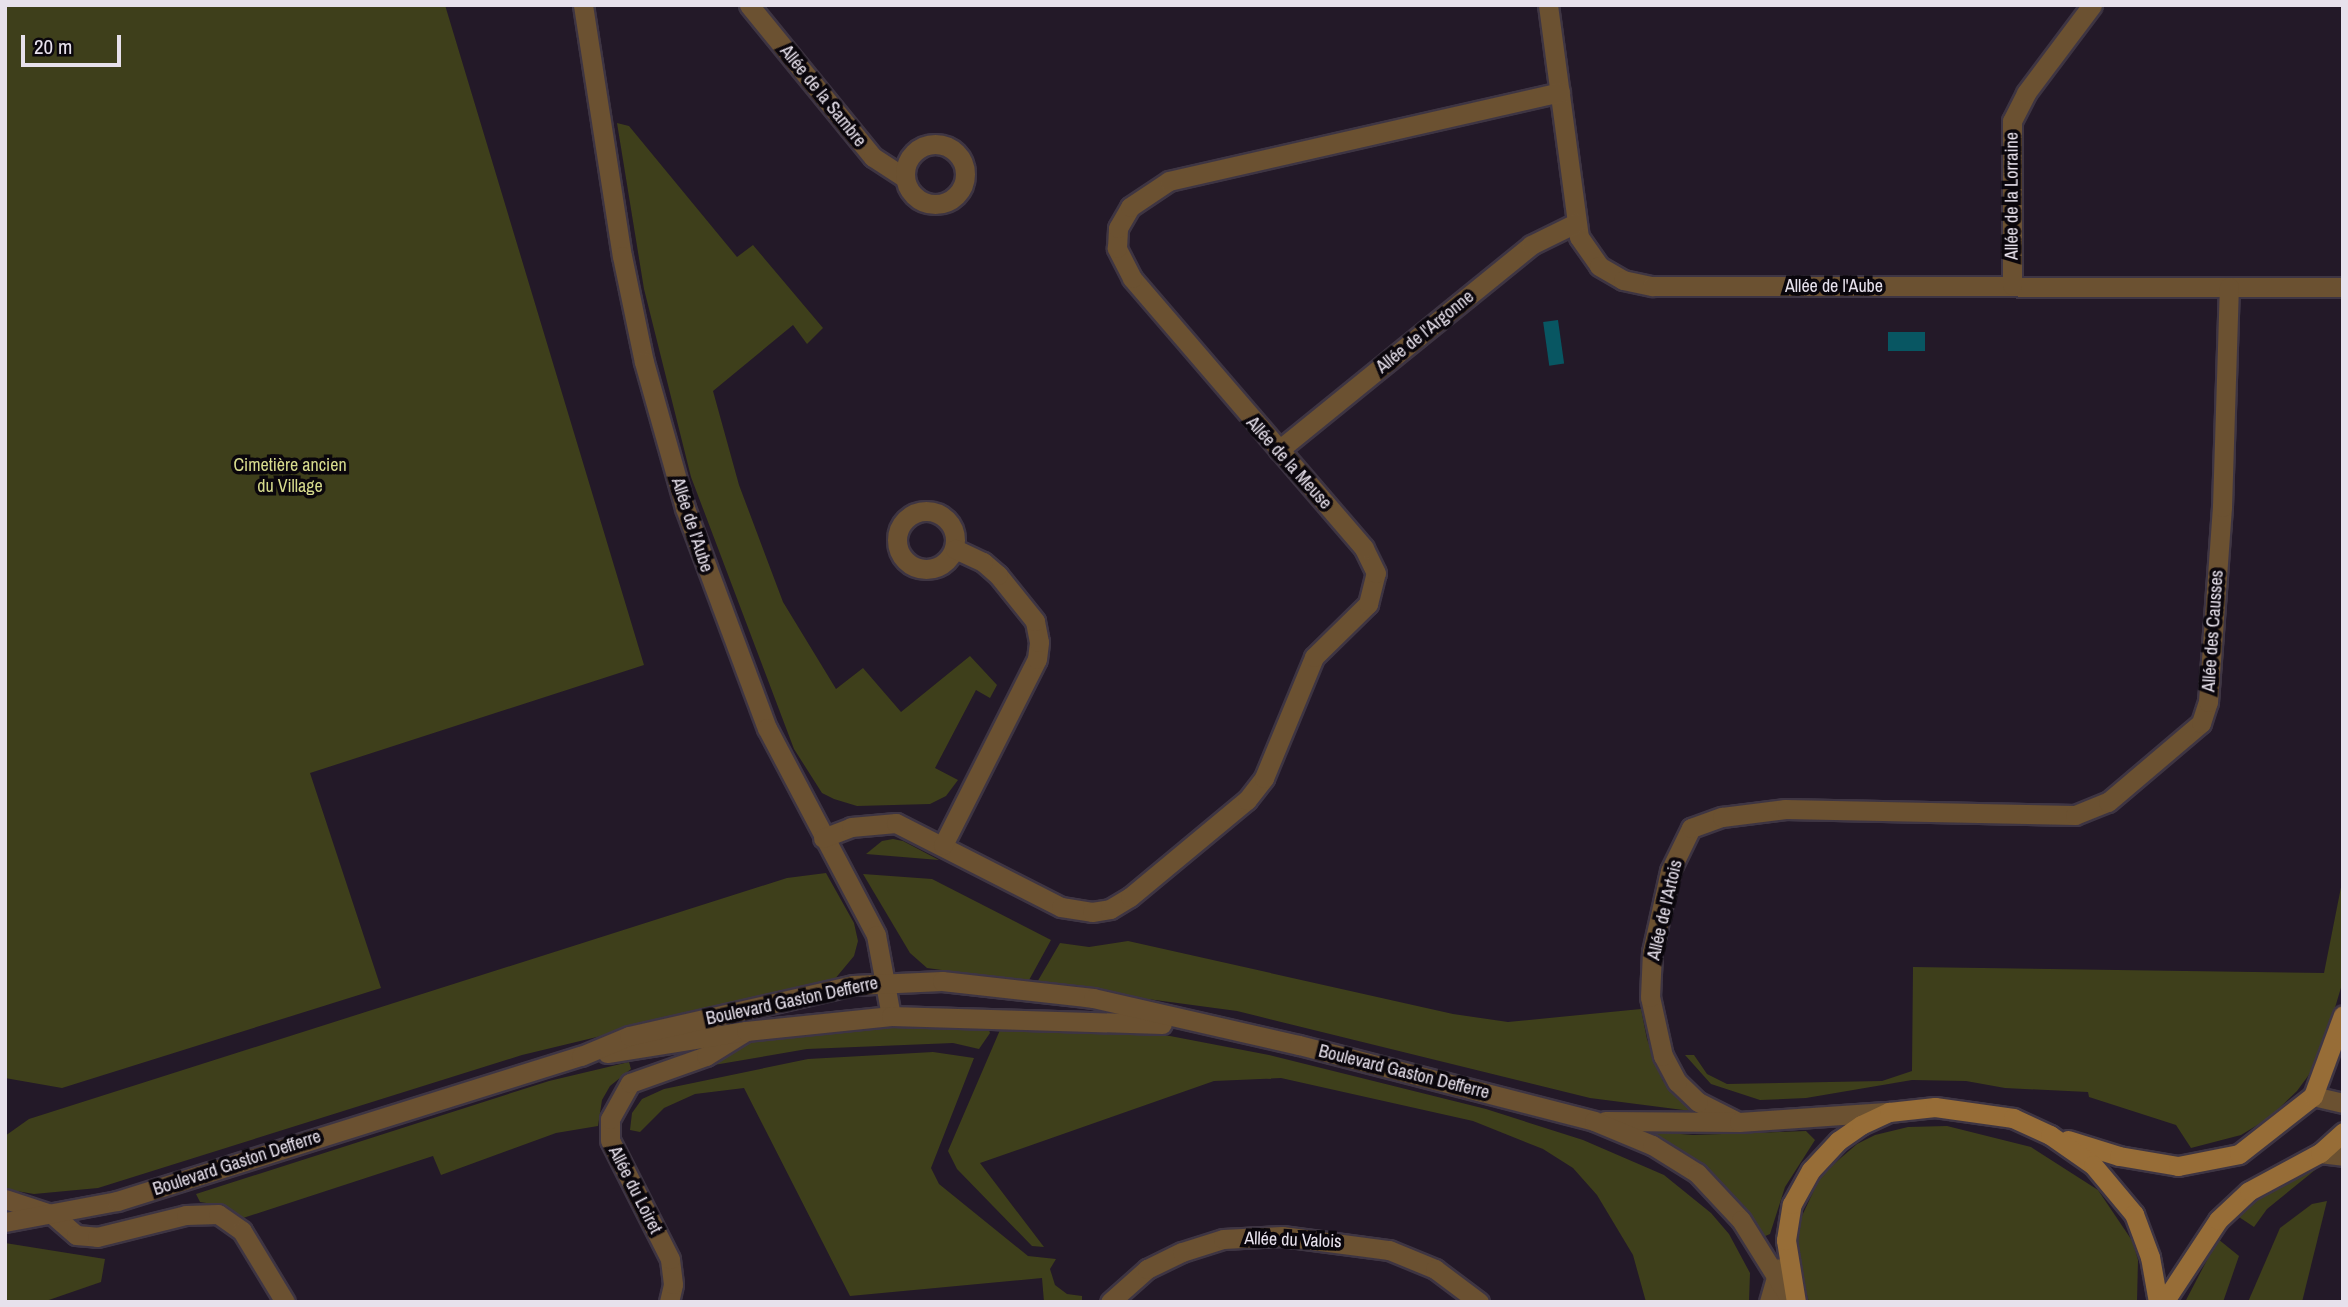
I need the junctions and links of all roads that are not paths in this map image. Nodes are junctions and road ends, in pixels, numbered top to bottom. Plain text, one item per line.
1 (583, 5) edge
2 (749, 5) edge
3 (1548, 5) edge
4 (2092, 5) edge
5 (1560, 92) junction
6 (905, 178) dead end
7 (1576, 223) junction
8 (2012, 285) junction
9 (2229, 287) junction
10 (2343, 287) edge
11 (1279, 450) junction
12 (954, 549) dead end
13 (1691, 828) joint
14 (823, 838) junction
15 (943, 845) junction
16 (886, 982) junction
17 (2343, 1015) edge
18 (891, 1016) junction
19 (1214, 1027) junction
20 (746, 1031) junction
21 (581, 1056) junction
22 (2313, 1096) junction
23 (2343, 1103) edge
24 (1888, 1112) junction
25 (1594, 1121) junction
26 (1739, 1122) junction
27 (2343, 1132) edge
28 (2050, 1135) junction
29 (2320, 1153) junction
30 (2343, 1156) edge
31 (5, 1199) edge
32 (52, 1214) junction
33 (5, 1222) edge
34 (1786, 1240) junction
35 (1777, 1279) junction
36 (285, 1302) edge
37 (669, 1302) edge
38 (1110, 1302) edge
39 (1479, 1302) edge
40 (1769, 1302) edge
41 (1794, 1302) edge
42 (2158, 1302) edge
43 (2164, 1302) edge

1 - 14 street, Allée de l'Aube
2 - 6 street, Allée de la Sambre
3 - 5 street, Allée de l'Aube
4 - 8 street, Allée de la Lorraine
5 - 7 street, Allée de l'Aube
5 - 11 street, Allée de la Meuse
7 - 8 street, Allée de l'Aube
7 - 11 street, Allée de l'Argonne
8 - 9 street, Allée de l'Aube
9 - 10 street, Allée de l'Aube
9 - 13 street, Allée des Causses
11 - 15 street, Allée de la Meuse
12 - 15 street
13 - 26 street, Allée de l'Artois
14 - 15 street, Allée de la Meuse
14 - 16 street, Allée de l'Aube
16 - 18 street, Allée de l'Aube
16 - 19 street, Boulevard Gaston Defferre
16 - 21 street, Boulevard Gaston Defferre
17 - 22 main road
18 - 19 street, Boulevard Gaston Defferre
18 - 20 street, Boulevard Gaston Defferre
19 - 25 street, Boulevard Gaston Defferre
20 - 21 street, Boulevard Gaston Defferre
20 - 37 street, Allée du Loiret
21 - 32 street, Boulevard Gaston Defferre
22 - 23 street
22 - 28 main road
24 - 26 street, Boulevard Gaston Defferre
24 - 28 main road
24 - 34 main road
25 - 26 street, Boulevard Gaston Defferre
25 - 35 street, Boulevard Gaston Defferre
27 - 29 main road
28 - 42 main road
29 - 30 street
29 - 43 main road
31 - 32 street, Boulevard Gaston Defferre
32 - 33 street, Boulevard Gaston Defferre
32 - 36 street
34 - 35 street
34 - 41 main road
35 - 40 street
35 - 41 street, Boulevard Gaston Defferre
38 - 39 street, Allée du Valois

